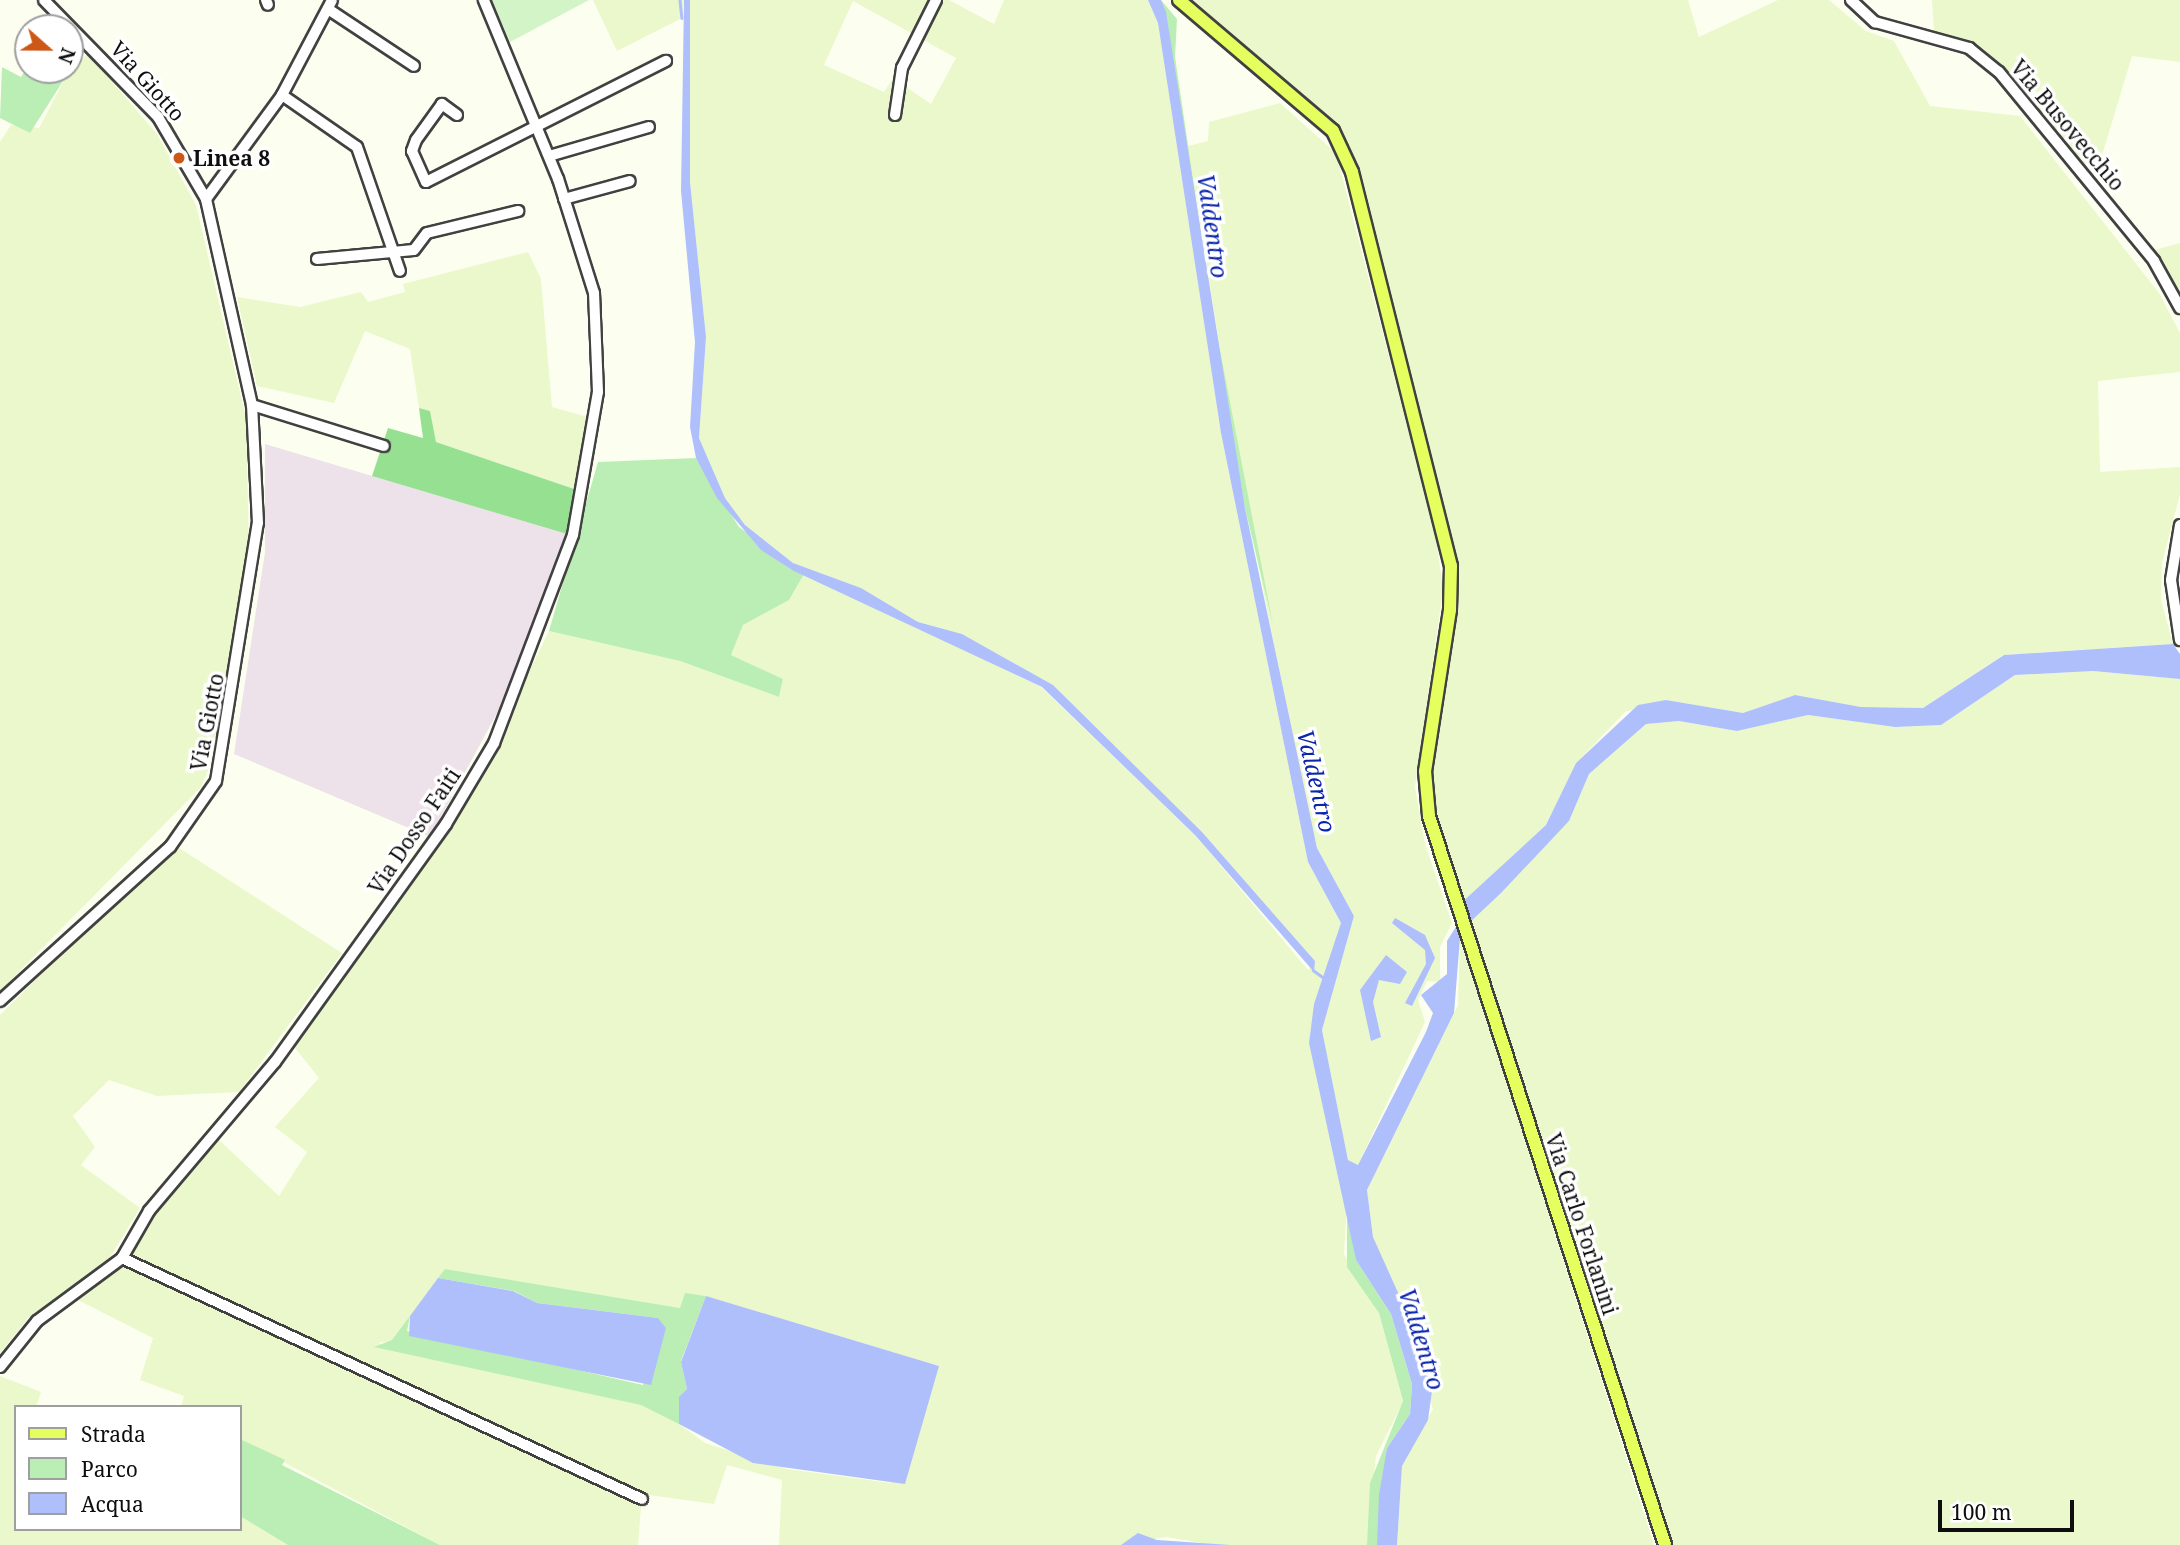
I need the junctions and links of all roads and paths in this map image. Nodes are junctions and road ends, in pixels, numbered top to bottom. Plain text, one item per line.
1 (44, 0) edge
2 (484, 0) edge
3 (936, 0) edge
4 (1179, 0) edge
5 (1851, 0) edge
6 (330, 4) edge
7 (666, 61) dead end
8 (414, 66) dead end
9 (282, 95) junction
10 (457, 115) dead end
11 (895, 116) dead end
12 (537, 126) junction
13 (649, 127) dead end
14 (549, 156) junction
15 (630, 181) dead end
16 (206, 198) junction
17 (564, 199) junction
18 (518, 211) dead end
19 (395, 254) junction
20 (317, 259) dead end
21 (400, 271) dead end
22 (2180, 308) edge
23 (252, 405) junction
24 (384, 446) dead end
25 (2180, 525) edge
26 (2180, 640) edge
27 (0, 1001) edge
28 (122, 1258) junction
29 (0, 1367) edge
30 (642, 1499) dead end
31 (1665, 1545) edge

1 - 16 street, Via Giotto
2 - 12 street, Via Dosso Faiti
3 - 11 street
4 - 31 main road, Via Carlo Forlanini
5 - 22 street, Via Busovecchio
6 - 8 street
6 - 9 street
7 - 12 street
9 - 16 street
9 - 19 street
10 - 12 street
12 - 14 street, Via Dosso Faiti
13 - 14 street
14 - 17 street, Via Dosso Faiti
15 - 17 street
16 - 23 street, Via Giotto
17 - 28 street, Via Dosso Faiti
18 - 19 street
19 - 20 street
19 - 21 street
23 - 24 street
23 - 27 street, Via Giotto
25 - 26 street
28 - 29 street, Via Dosso Faiti
28 - 30 street

